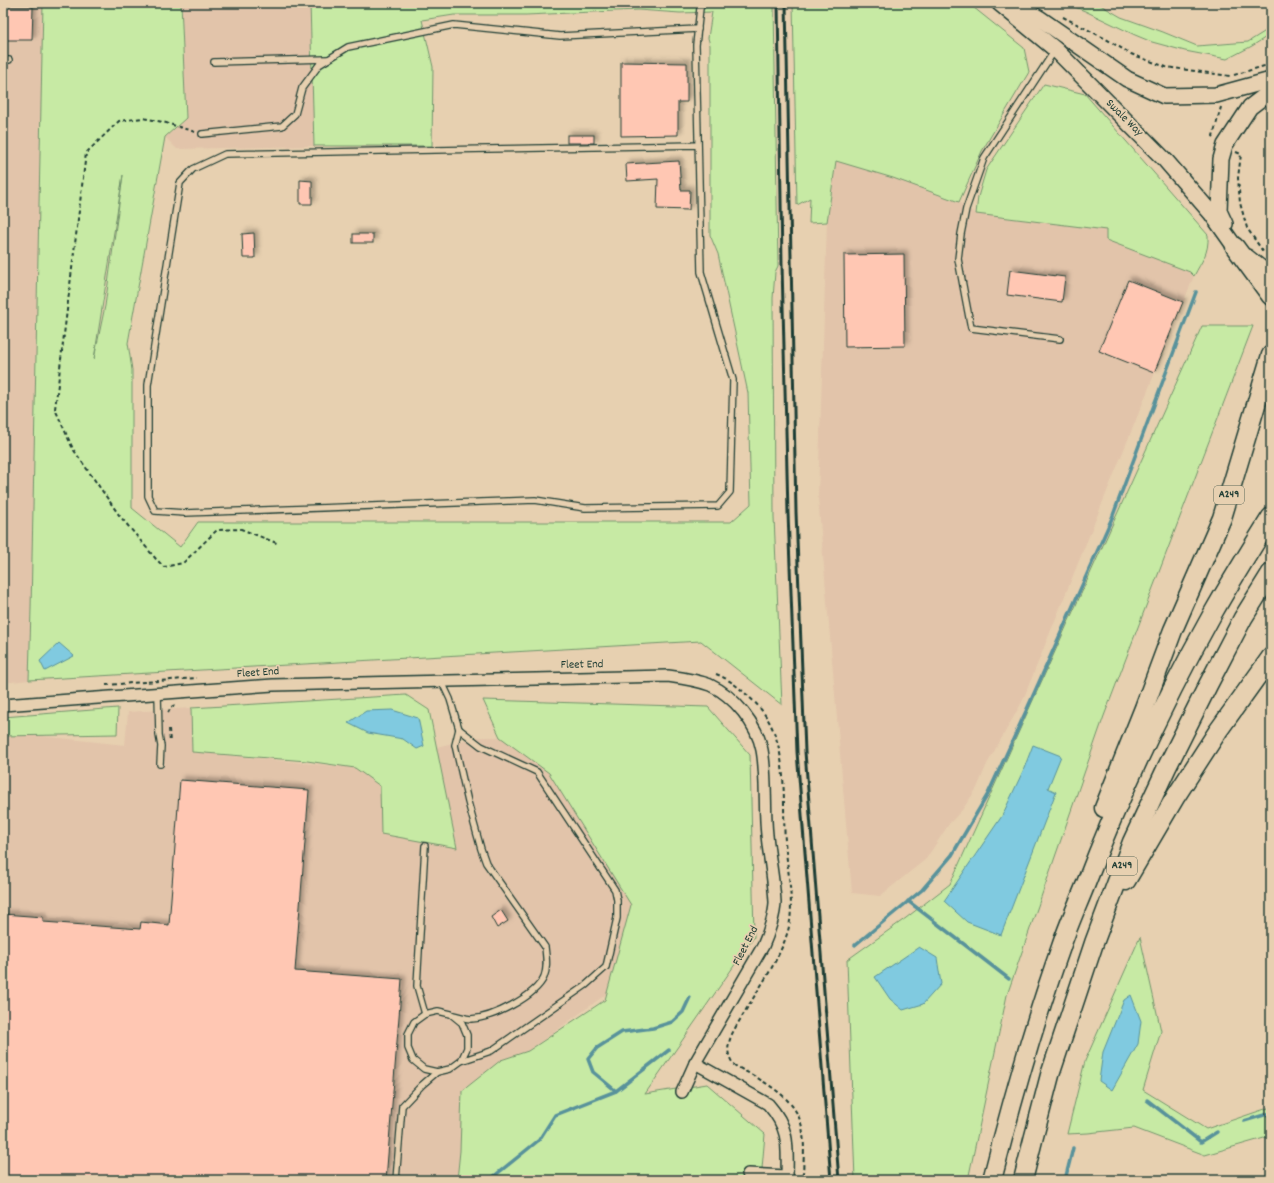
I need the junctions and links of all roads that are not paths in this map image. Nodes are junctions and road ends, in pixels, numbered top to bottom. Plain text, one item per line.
1 (704, 3) edge
2 (999, 3) edge
3 (1013, 3) edge
4 (698, 29) junction
5 (1060, 42) junction
6 (328, 59) junction
7 (214, 62) dead end
8 (1271, 80) edge
9 (1271, 91) edge
10 (202, 134) road end
11 (698, 145) junction
12 (1234, 247) junction
13 (1271, 276) edge
14 (1271, 296) edge
15 (1060, 339) dead end
16 (1271, 355) edge
17 (1271, 517) edge
18 (1271, 573) edge
19 (1271, 657) edge
20 (441, 681) junction
21 (158, 694) junction
22 (3, 705) edge
23 (459, 729) junction
24 (160, 764) dead end
25 (424, 846) dead end
26 (1094, 943) junction
27 (1061, 946) junction
28 (425, 1014) junction
29 (451, 1014) junction
30 (461, 1060) junction
31 (695, 1063) junction
32 (437, 1072) junction
33 (682, 1092) dead end
34 (748, 1174) dead end
35 (787, 1178) edge
36 (396, 1180) edge
37 (992, 1180) edge
38 (1024, 1180) edge

1 - 4 lane
2 - 5 main road, Swale Way
3 - 5 main road, Swale Way
4 - 6 lane
4 - 11 lane
5 - 8 main road, Swale Way
5 - 12 main road, Swale Way
5 - 15 lane
6 - 7 lane
6 - 10 lane
9 - 12 main road
11 - 11 lane
12 - 13 main road
12 - 14 highway
16 - 27 highway, A249
17 - 27 highway, A249
18 - 26 highway, A249
19 - 26 highway, A249
20 - 21 street, Fleet End
20 - 23 lane
20 - 31 street, Fleet End
21 - 22 street, Fleet End
21 - 24 lane
23 - 29 lane
23 - 30 lane
25 - 28 lane
26 - 38 highway, A249
27 - 37 highway, A249
28 - 29 lane
28 - 32 lane
29 - 30 lane
30 - 32 lane
31 - 33 street, Fleet End
31 - 35 street
32 - 36 lane
34 - 35 street

